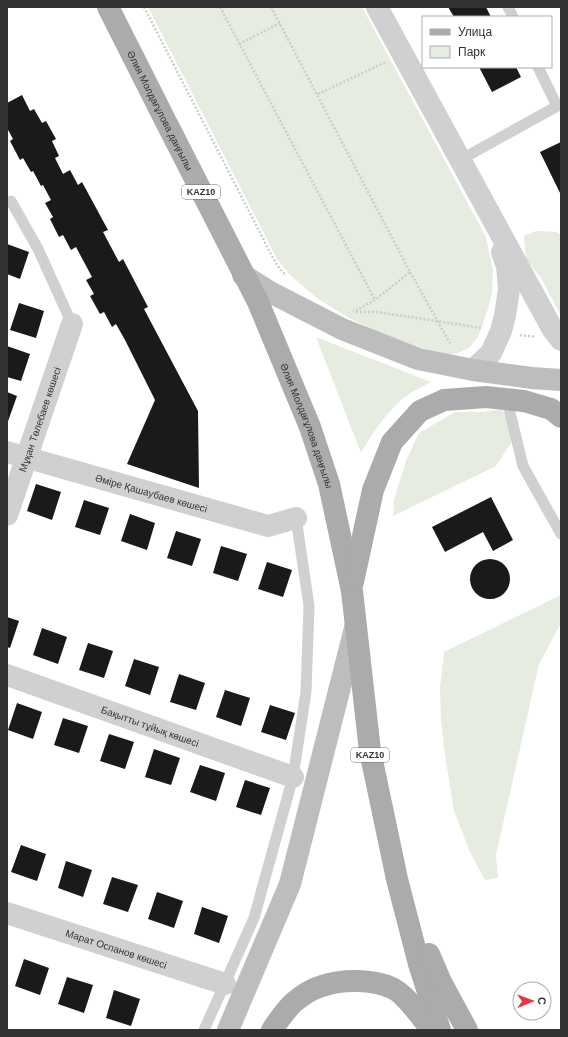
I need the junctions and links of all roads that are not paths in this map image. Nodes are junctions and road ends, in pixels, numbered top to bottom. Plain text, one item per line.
1 (108, 7) edge
2 (377, 7) edge
3 (508, 7) edge
4 (512, 16) edge
5 (539, 68) edge
6 (559, 105) edge
7 (460, 160) junction
8 (11, 201) dead end
9 (490, 214) junction
10 (243, 275) junction
11 (72, 324) joint
12 (561, 340) edge
13 (473, 370) junction
14 (561, 380) edge
15 (507, 400) junction
16 (561, 417) edge
17 (17, 455) edge
18 (7, 515) edge
19 (296, 518) joint
20 (561, 534) edge
21 (352, 591) junction
22 (355, 628) junction
23 (7, 675) edge
24 (293, 777) junction
25 (397, 879) junction
26 (7, 913) edge
27 (225, 984) junction
28 (204, 1030) edge
29 (228, 1030) edge
30 (272, 1030) edge
31 (432, 1030) edge
32 (440, 1030) edge
33 (467, 1030) edge

1 - 10 main road, Әлия Молдағұлова даңғылы / KAZ10
2 - 7 street
3 - 4 lane
5 - 6 lane
6 - 7 lane
7 - 9 street
8 - 11 lane
9 - 12 street
9 - 13 street
10 - 13 main road
10 - 21 main road, Әлия Молдағұлова даңғылы / KAZ10
11 - 17 street, Мұқан Төлебаев көшесі
13 - 14 main road
15 - 16 main road
15 - 20 lane
15 - 21 main road
17 - 18 street, Мұқан Төлебаев көшесі
17 - 19 street, Әміре Қашаубаев көшесі
19 - 24 lane
21 - 22 main road, Әлия Молдағұлова даңғылы / KAZ10
22 - 25 main road, Әлия Молдағұлова даңғылы / KAZ10
22 - 29 main road
23 - 24 street, Бақытты тұйық көшесі
24 - 27 lane
25 - 32 main road, KAZ10
25 - 33 main road, KAZ10
26 - 27 street, Марат Оспанов көшесі
27 - 28 lane
30 - 31 main road

